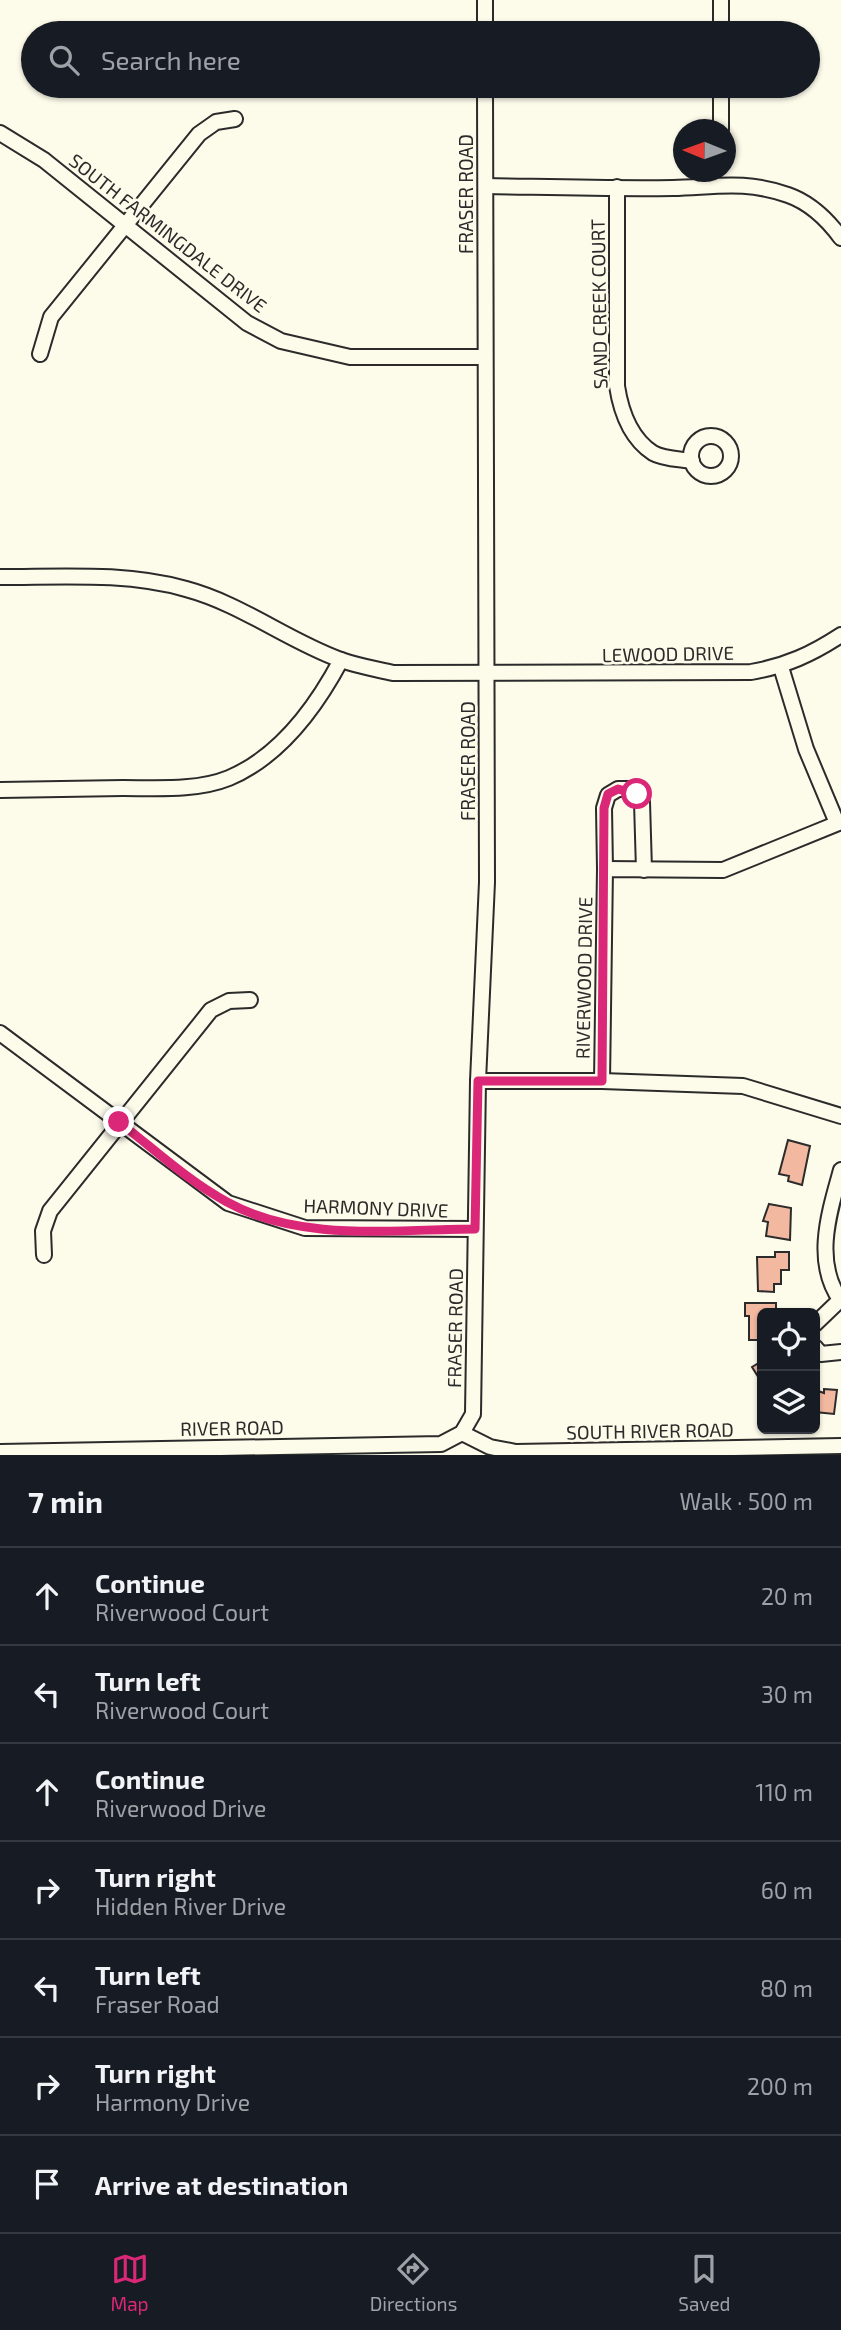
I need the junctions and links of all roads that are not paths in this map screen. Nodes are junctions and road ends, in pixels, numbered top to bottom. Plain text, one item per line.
1 (485, 0) edge
2 (721, 0) edge
3 (485, 21) edge
4 (721, 21) edge
5 (485, 98) edge
6 (721, 98) edge
7 (235, 119) dead end
8 (721, 119) edge
9 (0, 133) edge
10 (736, 181) edge
11 (700, 182) edge
12 (486, 186) junction
13 (617, 187) junction
14 (124, 225) junction
15 (841, 238) edge
16 (40, 354) dead end
17 (485, 357) junction
18 (692, 461) dead end
19 (0, 577) edge
20 (841, 635) edge
21 (341, 660) junction
22 (781, 667) junction
23 (487, 675) junction
24 (0, 790) edge
25 (839, 822) edge
26 (606, 870) junction
27 (643, 870) junction
28 (250, 1000) dead end
29 (0, 1033) edge
30 (478, 1081) junction
31 (602, 1081) junction
32 (841, 1116) edge
33 (119, 1122) junction
34 (841, 1170) edge
35 (475, 1229) junction
36 (44, 1255) dead end
37 (841, 1301) edge
38 (820, 1320) edge
39 (841, 1352) edge
40 (820, 1353) edge
41 (462, 1433) junction
42 (841, 1446) edge
43 (348, 1450) edge
44 (0, 1452) edge
45 (697, 1453) edge

1 - 3 street
2 - 4 street
5 - 12 street, FRASER ROAD
6 - 8 street
7 - 14 street
9 - 14 street, SOUTH FARMINGDALE DRIVE
10 - 15 street
11 - 13 street
12 - 13 street
12 - 17 street, FRASER ROAD
13 - 18 street, SAND CREEK COURT
14 - 16 street
14 - 17 street, SOUTH FARMINGDALE DRIVE
17 - 23 street, FRASER ROAD
19 - 21 street, LEWOOD DRIVE
20 - 22 street, LEWOOD DRIVE
21 - 23 street, LEWOOD DRIVE
21 - 24 street
22 - 23 street, LEWOOD DRIVE
22 - 25 street
23 - 30 street, FRASER ROAD
25 - 27 street, RIVERWOOD DRIVE
26 - 27 street, RIVERWOOD DRIVE
26 - 27 street
26 - 31 street, RIVERWOOD DRIVE
28 - 33 street
29 - 33 street, HARMONY DRIVE
30 - 31 street
30 - 35 street, FRASER ROAD
31 - 32 street
33 - 35 street, HARMONY DRIVE
33 - 36 street
34 - 37 street
35 - 41 street, FRASER ROAD
37 - 38 street
39 - 40 street
41 - 43 street, RIVER ROAD
41 - 45 street, SOUTH RIVER ROAD
42 - 45 street, SOUTH RIVER ROAD
43 - 44 street, RIVER ROAD

